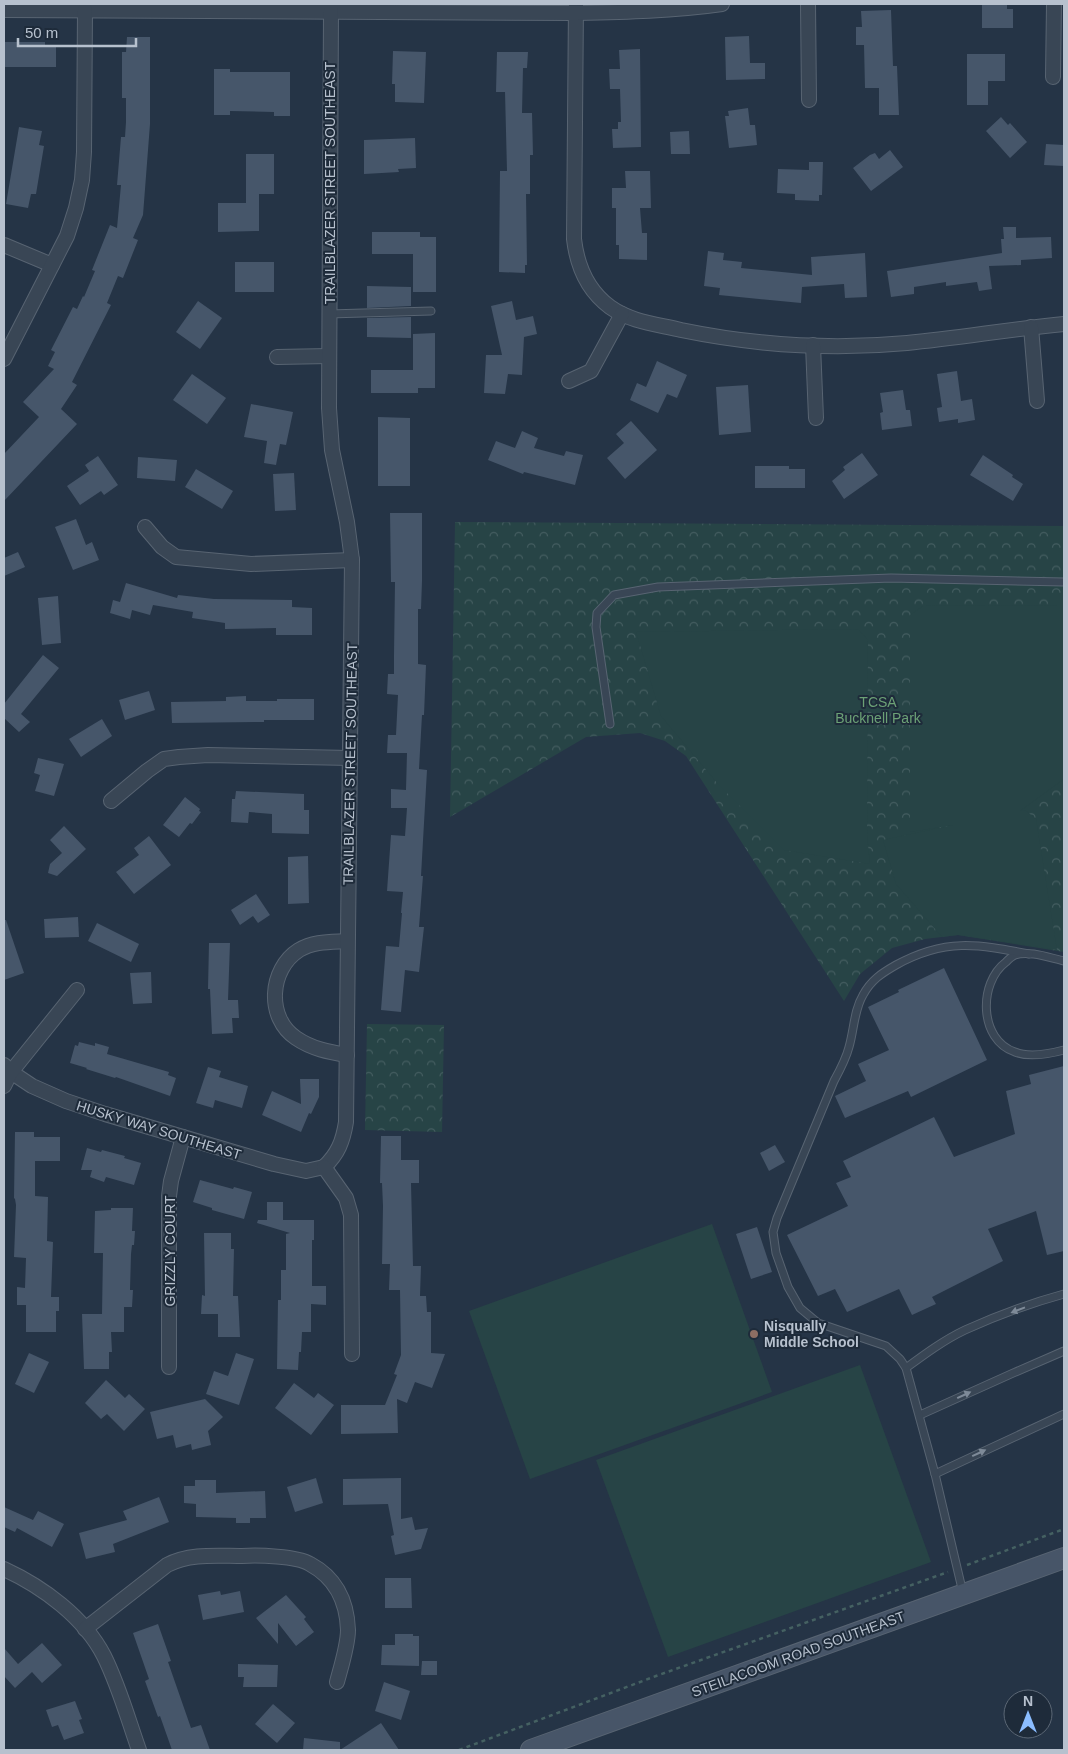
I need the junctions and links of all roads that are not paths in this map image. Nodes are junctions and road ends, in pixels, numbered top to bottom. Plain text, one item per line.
1 (722, 4) edge
2 (808, 4) edge
3 (1054, 4) edge
4 (260, 7) edge
5 (576, 8) edge
6 (4, 10) edge
7 (85, 10) junction
8 (331, 11) junction
9 (1053, 77) dead end
10 (808, 100) dead end
11 (4, 245) edge
12 (52, 265) junction
13 (430, 311) dead end
14 (329, 314) junction
15 (622, 314) junction
16 (1064, 324) edge
17 (1031, 327) junction
18 (813, 345) junction
19 (329, 356) junction
20 (277, 357) dead end
21 (4, 359) edge
22 (568, 381) dead end
23 (1037, 401) dead end
24 (816, 418) dead end
25 (145, 527) dead end
26 (352, 560) junction
27 (1064, 582) edge
28 (610, 724) dead end
29 (350, 758) junction
30 (112, 801) dead end
31 (347, 941) junction
32 (1029, 954) junction
33 (1064, 961) edge
34 (77, 990) dead end
35 (1064, 1050) edge
36 (347, 1054) junction
37 (7, 1069) edge
38 (4, 1086) edge
39 (182, 1137) junction
40 (324, 1167) junction
41 (1064, 1294) edge
42 (1064, 1351) edge
43 (352, 1354) dead end
44 (169, 1367) dead end
45 (906, 1368) junction
46 (1064, 1414) edge
47 (920, 1415) junction
48 (935, 1474) junction
49 (1064, 1558) edge
50 (4, 1569) edge
51 (963, 1595) junction
52 (85, 1629) junction
53 (337, 1682) dead end
54 (139, 1750) edge
55 (531, 1750) edge

1 - 5 street
2 - 10 street
3 - 9 street
4 - 7 street
4 - 8 street
5 - 8 street
5 - 15 street
6 - 7 street
7 - 12 street
8 - 14 street, TRAILBLAZER STREET SOUTHEAST
11 - 12 street
12 - 21 street
13 - 14 lane
14 - 19 street, TRAILBLAZER STREET SOUTHEAST
15 - 18 street
15 - 22 street
16 - 17 street
17 - 18 street
17 - 23 street
18 - 24 street
19 - 20 street
19 - 26 street, TRAILBLAZER STREET SOUTHEAST
25 - 26 street
26 - 29 street, TRAILBLAZER STREET SOUTHEAST
27 - 28 lane
29 - 30 street
29 - 31 street, TRAILBLAZER STREET SOUTHEAST
31 - 36 street, TRAILBLAZER STREET SOUTHEAST
31 - 36 street
32 - 33 lane
32 - 35 lane
32 - 45 lane
34 - 37 street
36 - 40 street, TRAILBLAZER STREET SOUTHEAST
37 - 38 street
37 - 39 street, HUSKY WAY SOUTHEAST
39 - 40 street, HUSKY WAY SOUTHEAST
39 - 44 street, GRIZZLY COURT
40 - 43 street
41 -> 45 lane
47 -> 42 lane
45 - 47 lane
48 -> 46 lane
47 - 48 lane
48 - 51 lane
49 - 51 street, STEILACOOM ROAD SOUTHEAST
50 - 52 street
51 - 55 street, STEILACOOM ROAD SOUTHEAST
52 - 53 street
52 - 54 street

